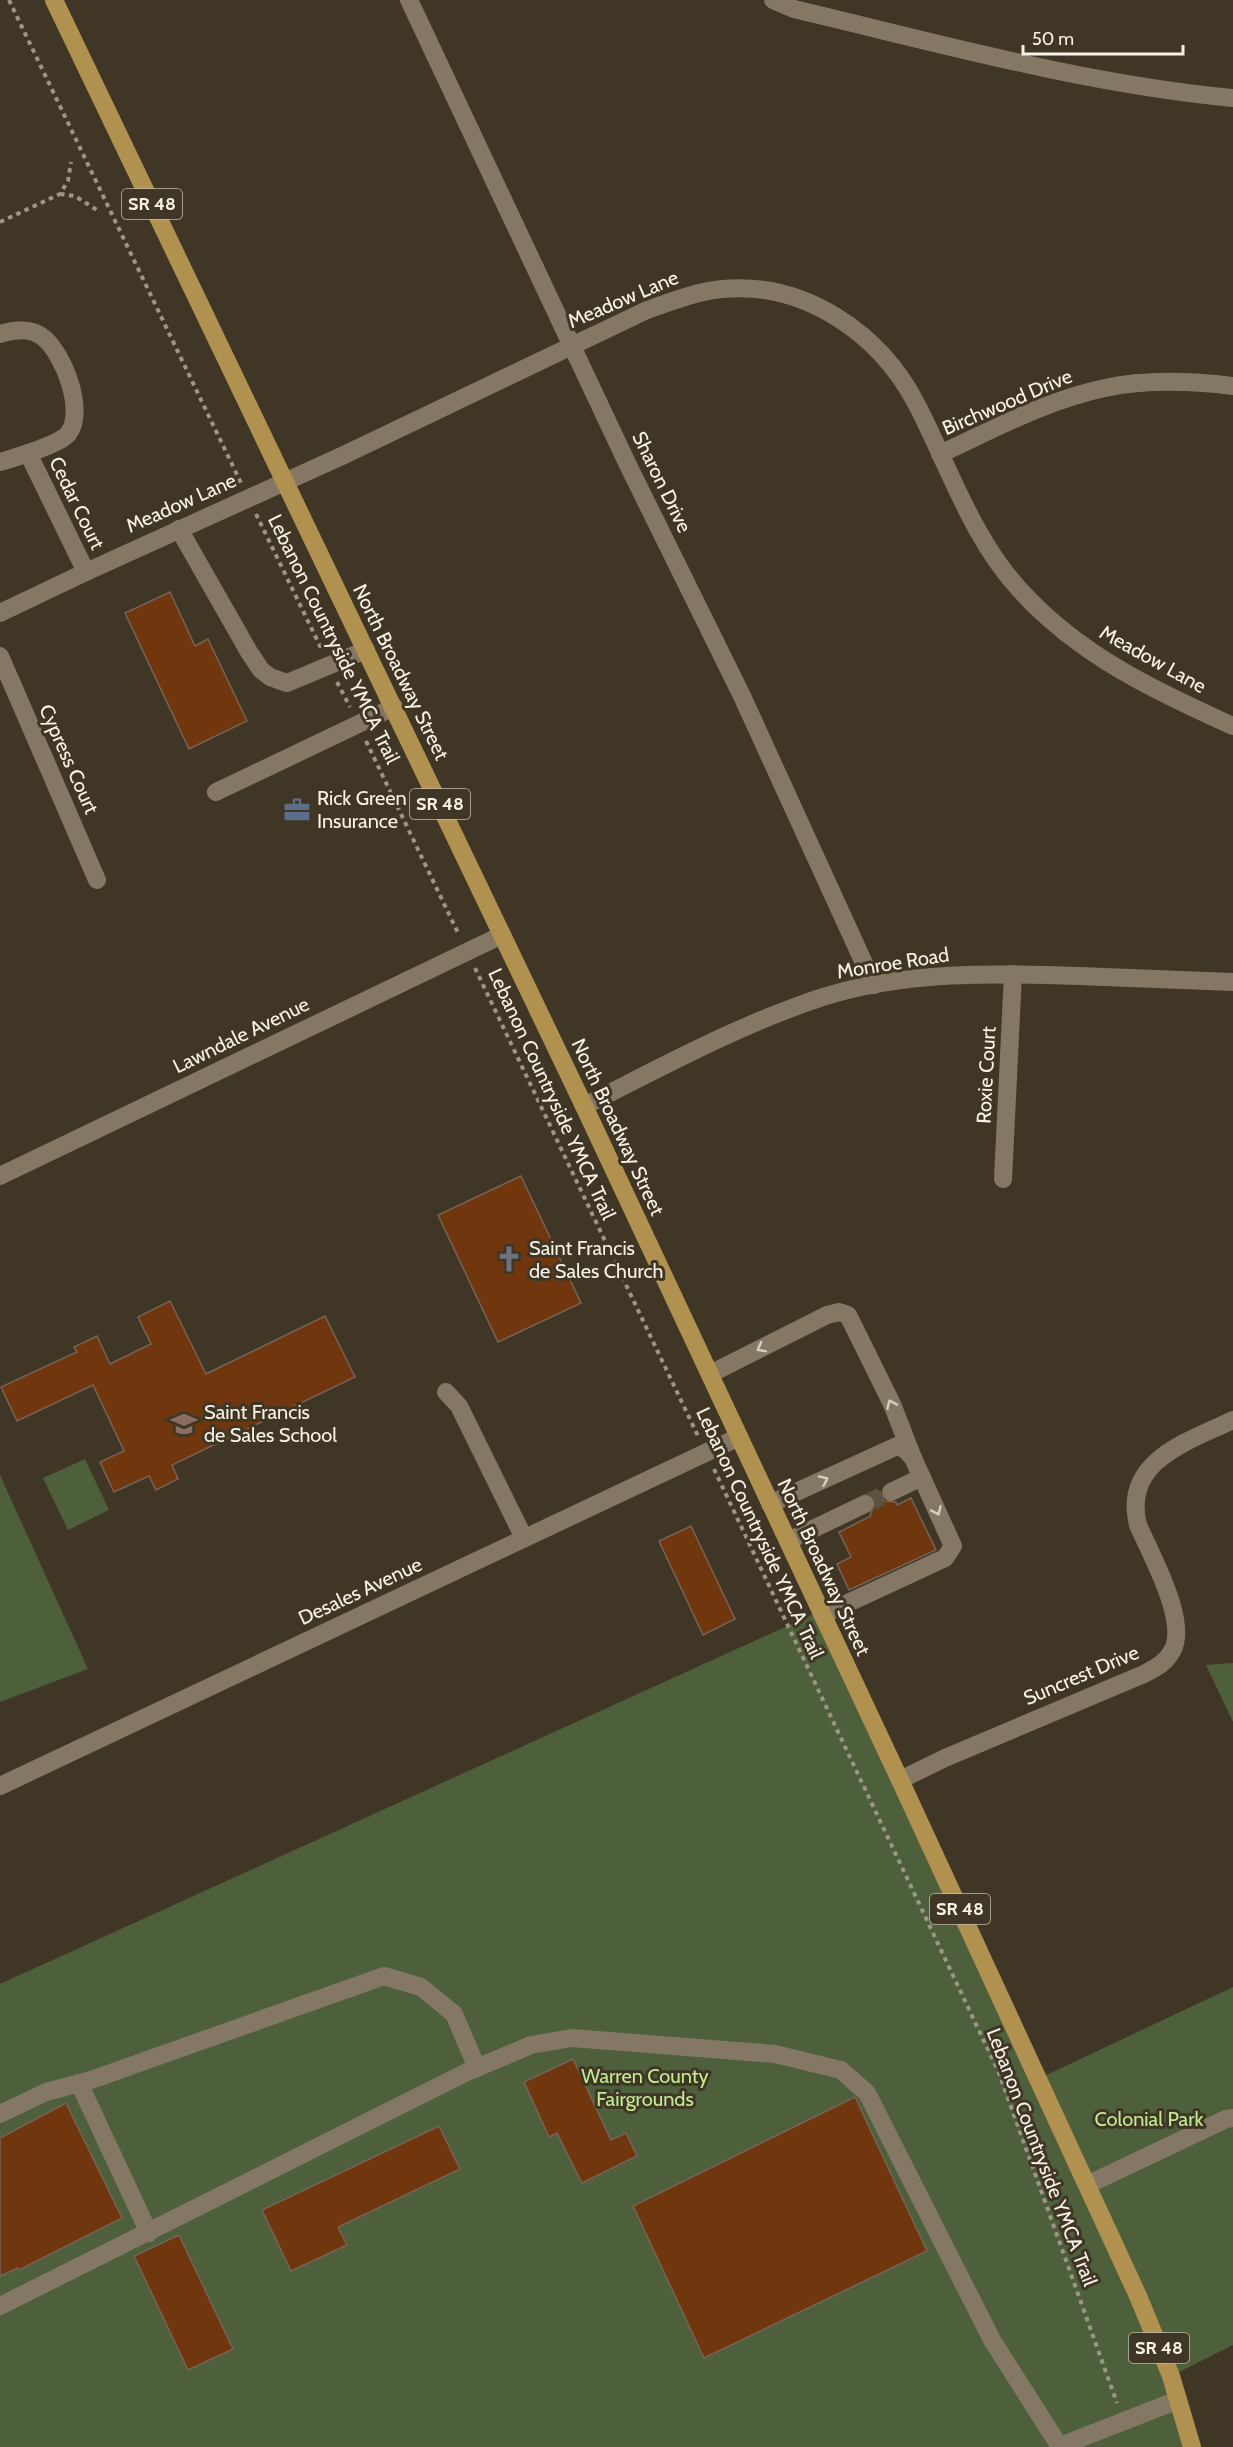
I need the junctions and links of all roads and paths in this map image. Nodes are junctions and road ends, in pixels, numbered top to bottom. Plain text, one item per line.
1 (9, 0) edge
2 (54, 0) edge
3 (409, 0) edge
4 (773, 0) edge
5 (1233, 98) edge
6 (71, 162) dead end
7 (60, 194) junction
8 (97, 210) dead end
9 (0, 222) edge
10 (0, 334) edge
11 (571, 345) junction
12 (1233, 386) edge
13 (28, 453) junction
14 (940, 454) junction
15 (0, 462) edge
16 (285, 481) junction
17 (248, 498) junction
18 (179, 529) junction
19 (86, 572) junction
20 (0, 613) edge
21 (366, 650) junction
22 (0, 656) edge
23 (330, 666) junction
24 (394, 707) junction
25 (358, 725) junction
26 (1233, 726) edge
27 (216, 792) dead end
28 (97, 880) dead end
29 (502, 935) junction
30 (467, 952) junction
31 (1013, 974) junction
32 (1233, 982) edge
33 (874, 985) junction
34 (584, 1106) junction
35 (0, 1176) edge
36 (1003, 1179) dead end
37 (710, 1374) junction
38 (446, 1392) dead end
39 (1233, 1420) edge
40 (739, 1437) junction
41 (706, 1453) junction
42 (913, 1458) junction
43 (922, 1477) junction
44 (891, 1492) tunnel mouth
45 (770, 1504) junction
46 (865, 1504) tunnel mouth
47 (524, 1538) junction
48 (788, 1541) junction
49 (822, 1615) junction
50 (900, 1780) junction
51 (0, 1786) edge
52 (477, 2068) junction
53 (80, 2083) junction
54 (0, 2114) edge
55 (1233, 2118) edge
56 (1087, 2185) junction
57 (149, 2233) junction
58 (0, 2306) edge
59 (1178, 2400) junction
60 (1124, 2421) junction
61 (1059, 2447) edge
62 (1192, 2447) edge

1 - 17 path, Lebanon Countryside YMCA Trail
2 - 16 main road, North Broadway Street / SR 48
3 - 11 street, Sharon Drive
4 - 5 street
6 - 7 path
7 - 8 path
7 - 9 path
10 - 13 street, Cedar Court
11 - 14 street, Meadow Lane
11 - 16 street, Meadow Lane
11 - 33 street, Sharon Drive
12 - 14 street, Birchwood Drive
13 - 15 street, Cedar Court
13 - 19 street, Cedar Court
14 - 26 street, Meadow Lane
16 - 17 street, Meadow Lane
16 - 21 main road, North Broadway Street / SR 48
17 - 18 street, Meadow Lane
17 - 23 path, Lebanon Countryside YMCA Trail
18 - 19 street, Meadow Lane
18 - 23 street
19 - 20 street, Meadow Lane
21 - 23 street
21 - 24 main road, North Broadway Street / SR 48
22 - 28 street, Cypress Court
23 - 25 path, Lebanon Countryside YMCA Trail
24 - 25 street
24 - 29 main road, North Broadway Street / SR 48
25 - 27 street
25 - 30 path, Lebanon Countryside YMCA Trail
29 - 30 street, Lawndale Avenue
29 - 34 main road, North Broadway Street / SR 48
30 - 35 street, Lawndale Avenue
30 - 41 path, Lebanon Countryside YMCA Trail
31 - 32 street, Monroe Road
31 - 33 street, Monroe Road
31 - 36 street, Roxie Court
33 - 34 street, Monroe Road
34 - 37 main road, North Broadway Street / SR 48
37 - 40 main road, North Broadway Street / SR 48
42 -> 37 street
38 - 47 street
39 - 50 street, Suncrest Drive
40 - 41 street, Desales Avenue
40 - 45 main road, North Broadway Street / SR 48
41 - 47 street, Desales Avenue
41 - 60 path, Lebanon Countryside YMCA Trail
42 - 43 street
45 -> 42 street
43 - 44 street
43 -> 49 street
45 - 48 main road, North Broadway Street / SR 48
46 - 48 street
47 - 51 street, Desales Avenue
48 - 49 main road, North Broadway Street / SR 48
49 - 50 main road, North Broadway Street / SR 48
50 - 56 main road, North Broadway Street / SR 48
52 - 53 street
52 - 57 street
52 - 61 street
53 - 54 street
53 - 57 street
55 - 56 street
56 - 59 main road, North Broadway Street / SR 48
57 - 58 street
59 - 60 street
59 - 62 main road, North Broadway Street / SR 48
60 - 61 street

